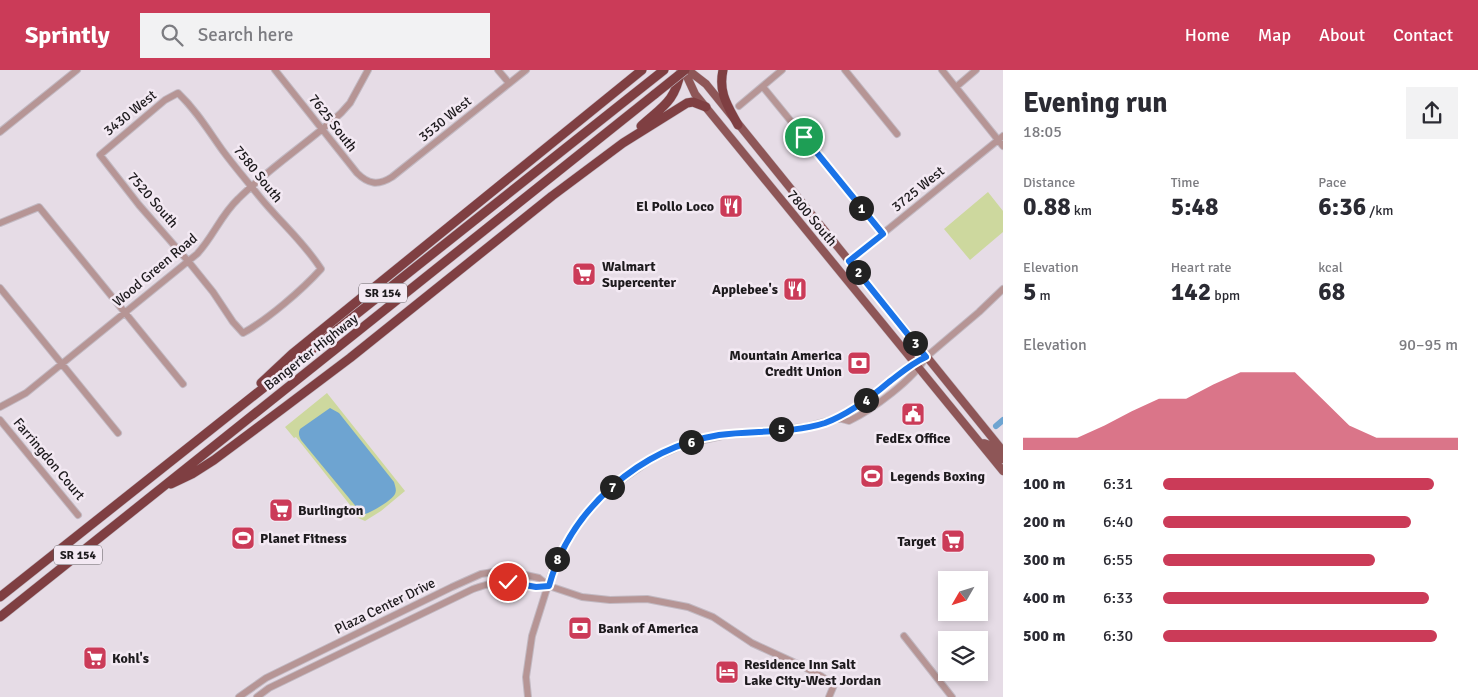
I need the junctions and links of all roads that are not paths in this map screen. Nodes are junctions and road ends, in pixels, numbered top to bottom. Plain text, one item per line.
1 (77, 70) edge
2 (275, 70) edge
3 (368, 70) edge
4 (498, 70) edge
5 (526, 70) edge
6 (664, 70) edge
7 (684, 70) edge
8 (723, 70) edge
9 (782, 70) edge
10 (845, 70) edge
11 (942, 70) edge
12 (976, 70) edge
13 (640, 71) edge
14 (509, 84) junction
15 (763, 87) junction
16 (956, 87) junction
17 (178, 93) joint
18 (739, 106) dead end
19 (706, 107) junction
20 (738, 125) junction
21 (323, 129) junction
22 (0, 132) edge
23 (897, 134) dead end
24 (1000, 138) edge
25 (622, 143) junction
26 (1003, 146) edge
27 (100, 155) joint
28 (377, 184) joint
29 (252, 186) junction
30 (0, 223) edge
31 (883, 234) junction
32 (188, 261) junction
33 (849, 261) junction
34 (0, 288) edge
35 (1003, 289) edge
36 (124, 312) junction
37 (243, 333) joint
38 (926, 357) junction
39 (62, 364) junction
40 (917, 365) junction
41 (183, 384) dead end
42 (0, 407) edge
43 (223, 419) junction
44 (0, 420) edge
45 (118, 433) dead end
46 (980, 443) junction
47 (1003, 451) edge
48 (1003, 459) edge
49 (1003, 471) edge
50 (155, 493) junction
51 (78, 515) dead end
52 (549, 586) junction
53 (0, 597) edge
54 (0, 617) edge
55 (904, 636) dead end
56 (239, 697) edge
57 (257, 697) edge
58 (528, 697) edge
59 (829, 697) edge
60 (952, 697) edge

1 - 22 street
2 - 21 street, 7625 South
3 - 21 street, Wood Green Road
4 - 14 street
5 - 14 street, 3530 West
6 - 43 highway, Bangerter Highway / SR 154
7 - 19 main road, 7800 South
7 - 20 main road, 7800 South
7 - 25 highway
7 - 50 highway, Bangerter Highway / SR 154, bridge
8 - 20 highway
9 - 15 street
10 - 23 street
11 - 16 street
12 - 16 street
13 - 43 highway
14 - 28 street, 3530 West
15 - 18 street
15 - 31 street
16 - 24 street
17 - 27 street, 3430 West
17 - 29 street, 7580 South
19 - 25 highway
19 - 40 main road, 7800 South
20 - 33 main road, 7800 South
21 - 28 street, 7625 South
21 - 29 street, Wood Green Road
24 - 26 street
24 - 31 street, 3725 West
25 - 50 highway
27 - 32 street, 7520 South
29 - 32 street, Wood Green Road
29 - 37 street, 7580 South
30 - 36 street
31 - 33 street, 3725 West
32 - 36 street, Wood Green Road
32 - 37 street, 7520 South
33 - 38 main road, 7800 South
34 - 39 street
35 - 38 street
36 - 39 street, Wood Green Road
36 - 41 street
38 - 40 street
38 - 47 main road, 7800 South
39 - 42 street, Wood Green Road
39 - 45 street
40 - 46 main road, 7800 South
40 - 52 street
43 - 53 highway, Bangerter Highway / SR 154
44 - 51 street, Farringdon Court
46 - 48 main road
46 - 49 main road, 7800 South
50 - 54 highway, Bangerter Highway / SR 154
52 - 56 street, Plaza Center Drive
52 - 57 street, Plaza Center Drive
52 - 58 street
52 - 59 street, Plaza Center Drive
55 - 60 street

